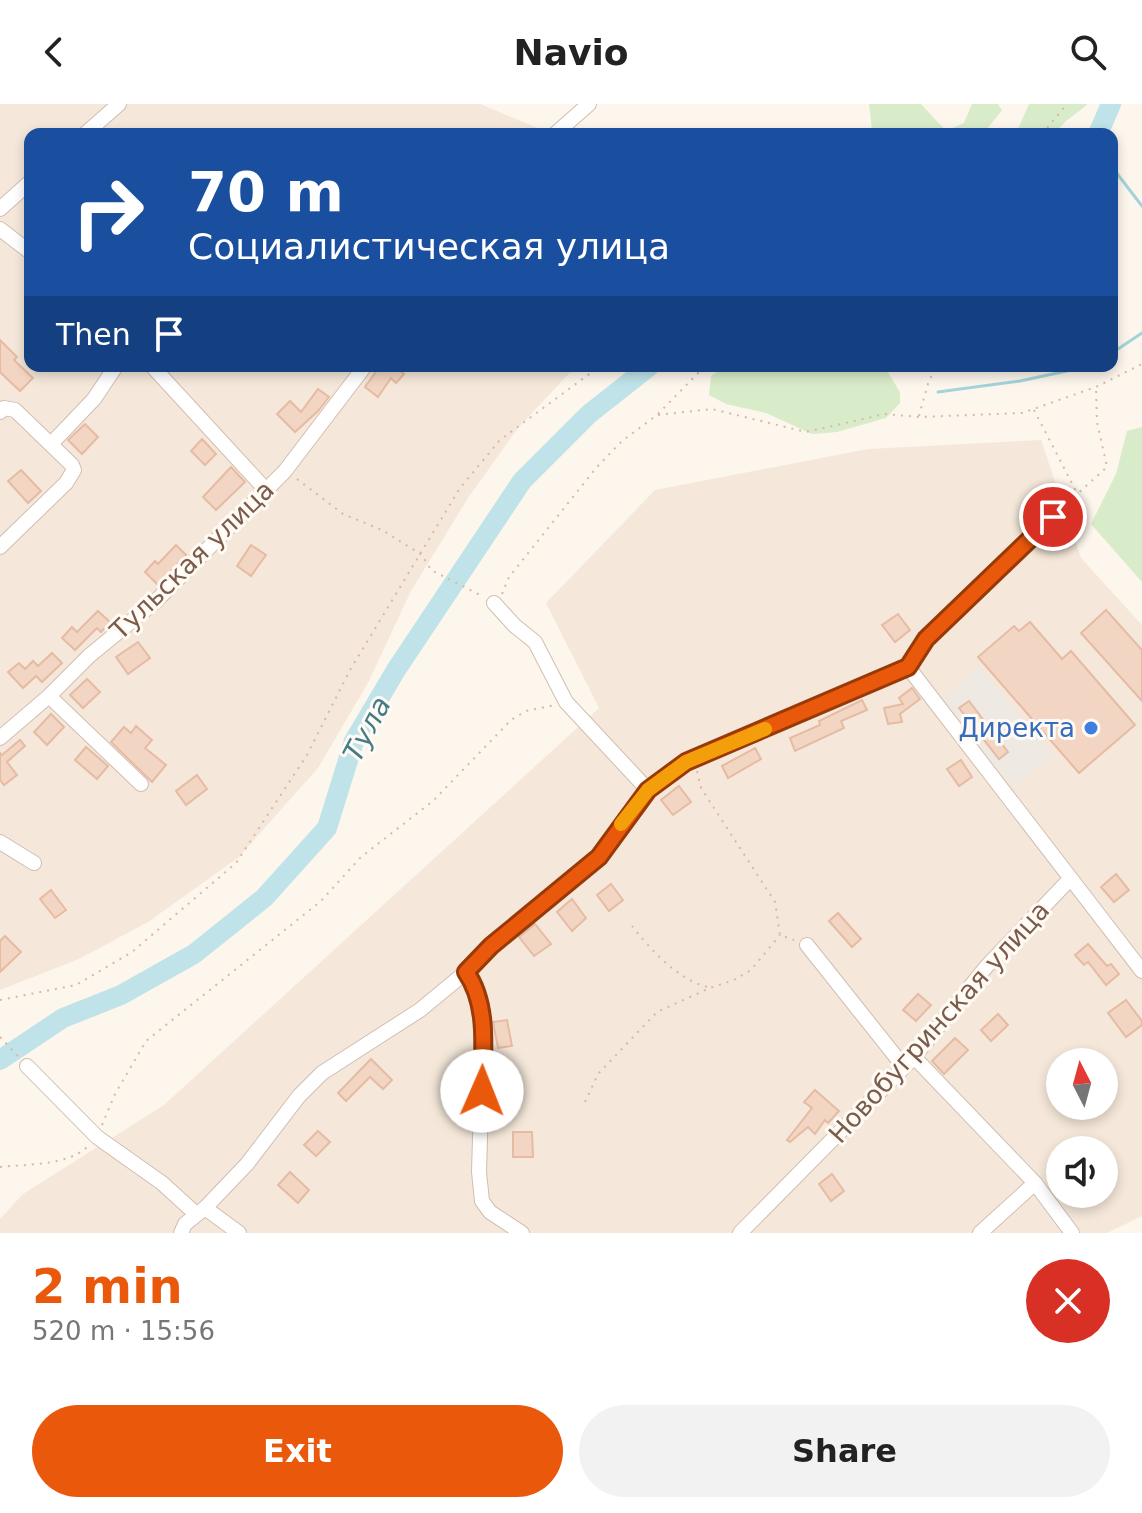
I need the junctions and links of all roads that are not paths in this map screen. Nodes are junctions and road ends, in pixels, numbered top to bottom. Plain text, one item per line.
1 (119, 104) edge
2 (589, 104) edge
3 (92, 128) edge
4 (562, 128) edge
5 (24, 187) edge
6 (0, 209) edge
7 (0, 229) edge
8 (24, 247) edge
9 (112, 372) edge
10 (158, 372) edge
11 (360, 372) edge
12 (0, 412) edge
13 (51, 444) junction
14 (266, 490) junction
15 (1053, 517) road end
16 (0, 547) edge
17 (487, 600) road end
18 (908, 667) junction
19 (49, 696) junction
20 (0, 738) edge
21 (141, 784) dead end
22 (648, 790) junction
23 (0, 842) edge
24 (34, 863) dead end
25 (1070, 879) junction
26 (807, 945) road end
27 (1142, 971) edge
28 (466, 972) junction
29 (909, 1062) junction
30 (27, 1066) road end
31 (1035, 1183) junction
32 (201, 1211) junction
33 (181, 1233) edge
34 (239, 1233) edge
35 (522, 1233) edge
36 (740, 1233) edge
37 (980, 1233) edge
38 (1072, 1233) edge

1 - 3 street
2 - 4 street
5 - 6 street
7 - 8 street
9 - 13 street
10 - 14 street
11 - 14 street, Тульская улица
12 - 13 street
13 - 16 street
14 - 19 street, Тульская улица
15 - 18 street
17 - 22 street
18 - 22 street
18 - 25 street
19 - 20 street, Тульская улица
19 - 21 street
22 - 28 street
23 - 24 street
25 - 27 street
25 - 29 street, Новобугринская улица
26 - 29 street
28 - 32 street
28 - 35 street
29 - 31 street
29 - 36 street, Новобугринская улица
30 - 32 street
31 - 37 street
31 - 38 street
32 - 33 street
32 - 34 street

